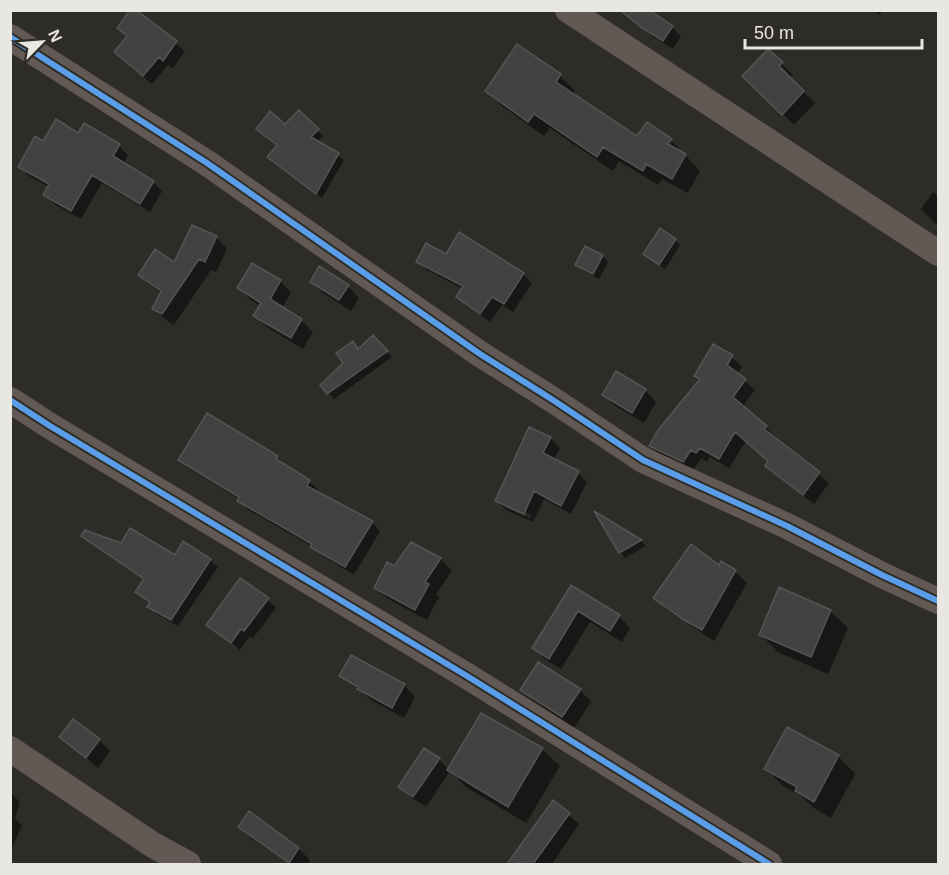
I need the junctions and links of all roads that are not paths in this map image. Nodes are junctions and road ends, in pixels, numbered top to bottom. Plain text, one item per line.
1 (568, 10) edge
2 (10, 37) edge
3 (939, 253) edge
4 (10, 400) edge
5 (939, 601) edge
6 (10, 749) edge
7 (188, 864) edge
8 (769, 864) edge

1 - 3 street
2 - 5 street
4 - 8 street
6 - 7 street

